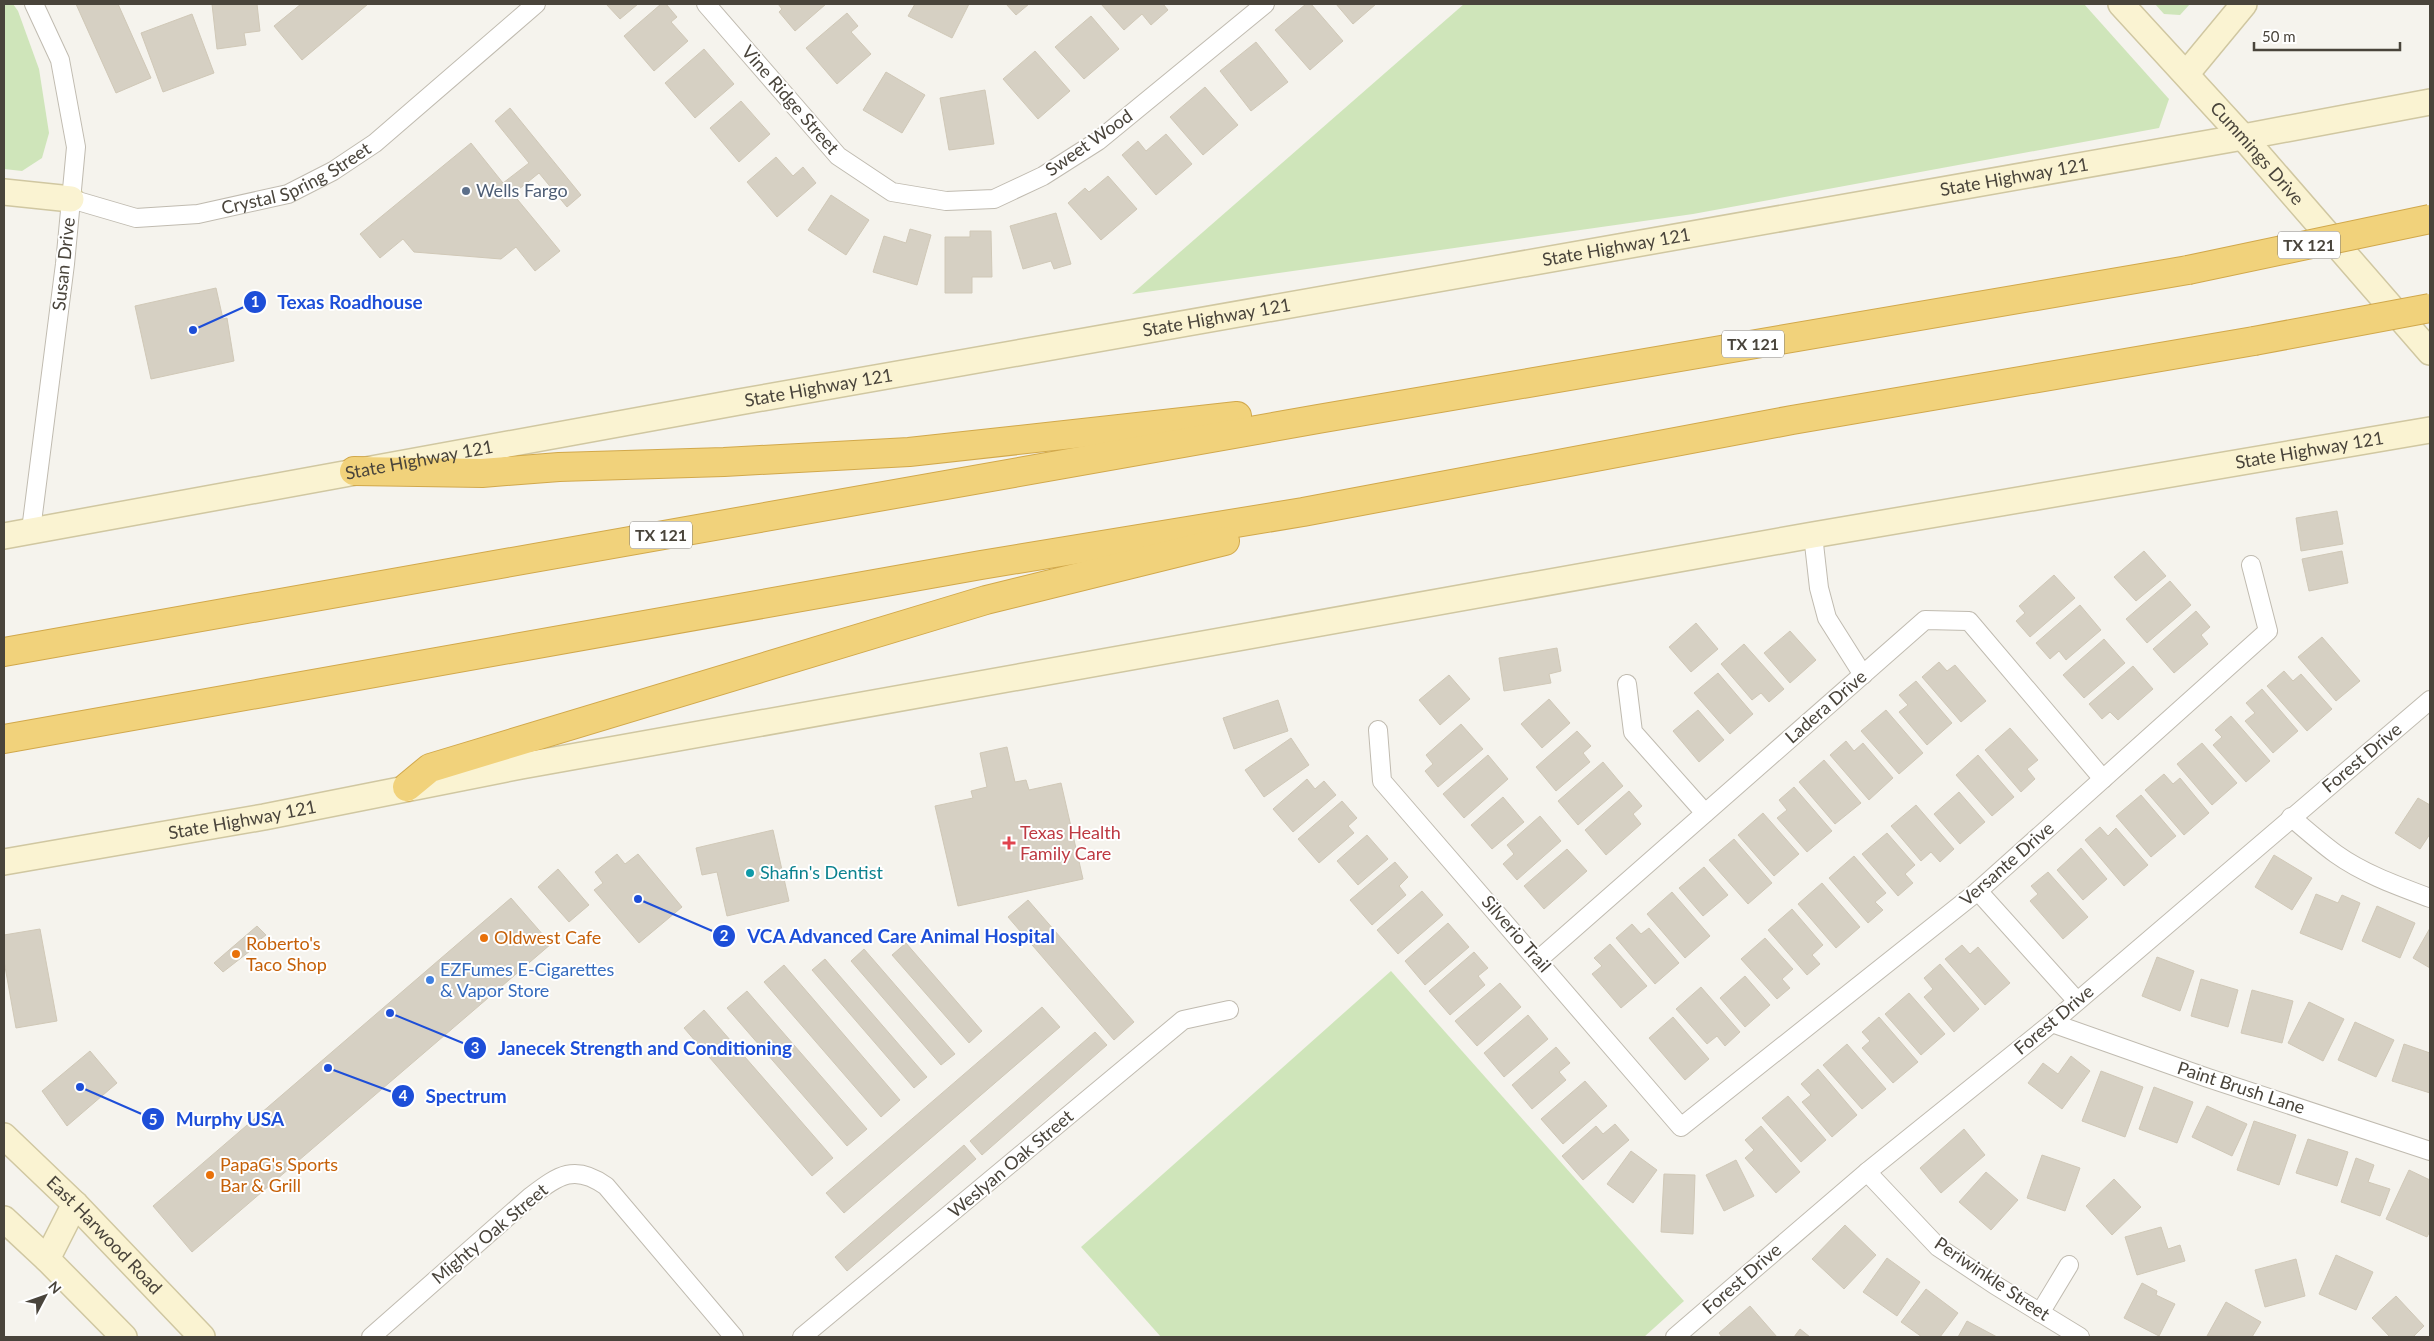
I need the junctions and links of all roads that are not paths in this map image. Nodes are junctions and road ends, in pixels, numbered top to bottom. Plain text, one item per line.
1 (34, 4) edge
2 (536, 4) edge
3 (706, 4) edge
4 (1265, 4) edge
5 (2121, 4) edge
6 (2244, 4) edge
7 (2187, 73) junction
8 (2430, 102) edge
9 (2243, 137) junction
10 (883, 186) joint
11 (4, 192) edge
12 (71, 199) junction
13 (2430, 219) edge
14 (2430, 308) edge
15 (2430, 352) edge
16 (1318, 419) junction
17 (2430, 430) edge
18 (354, 471) junction
19 (1303, 512) junction
20 (31, 530) junction
21 (1813, 535) junction
22 (4, 536) edge
23 (2252, 564) dead end
24 (4, 652) edge
25 (1862, 675) junction
26 (1627, 684) dead end
27 (2430, 700) edge
28 (1378, 730) dead end
29 (4, 739) edge
30 (2102, 779) junction
31 (408, 787) junction
32 (1705, 814) junction
33 (2291, 817) junction
34 (4, 862) edge
35 (1978, 891) junction
36 (2430, 898) edge
37 (1538, 960) junction
38 (2077, 1001) junction
39 (1228, 1010) dead end
40 (2052, 1023) junction
41 (1681, 1127) joint
42 (4, 1136) edge
43 (2430, 1151) edge
44 (1866, 1172) junction
45 (75, 1204) junction
46 (4, 1219) edge
47 (47, 1259) junction
48 (2069, 1265) dead end
49 (2040, 1313) junction
50 (124, 1337) edge
51 (202, 1337) edge
52 (371, 1337) edge
53 (734, 1337) edge
54 (802, 1337) edge
55 (1675, 1337) edge
56 (2080, 1337) edge

1 - 12 street, Susan Drive
2 - 12 street, Crystal Spring Street
3 - 10 street, Vine Ridge Street
4 - 10 street, Sweet Wood
5 - 7 main road, Cummings Drive
6 - 7 main road
7 - 9 main road, Cummings Drive
8 - 9 main road, State Highway 121
9 - 15 main road, Cummings Drive
9 - 18 main road, State Highway 121
11 - 12 main road, Crystal Spring Street
12 - 20 street, Susan Drive
13 - 16 highway, TX 121, bridge
14 - 19 highway, bridge
16 - 18 highway
16 - 24 highway, TX 121
17 - 21 main road, State Highway 121
18 - 20 main road, State Highway 121
19 - 29 highway
19 - 31 highway
20 - 22 main road, State Highway 121
21 - 25 street
21 - 31 main road, State Highway 121
23 - 30 street, Versante Drive
25 - 30 street, Ladera Drive
25 - 32 street, Ladera Drive
26 - 32 street
27 - 33 street, Forest Drive
28 - 37 street, Silverio Trail
30 - 35 street, Versante Drive
31 - 34 main road, State Highway 121
32 - 37 street, Ladera Drive
33 - 36 street
33 - 38 street, Forest Drive
35 - 38 street
35 - 41 street, Versante Drive
37 - 41 street, Silverio Trail
38 - 40 street, Forest Drive
39 - 54 street, Weslyan Oak Street
40 - 43 street, Paint Brush Lane
40 - 44 street, Forest Drive
42 - 45 main road, East Harwood Road
44 - 49 street, Periwinkle Street
44 - 55 street, Forest Drive
45 - 47 main road
45 - 51 main road, East Harwood Road
46 - 47 main road
47 - 50 main road
48 - 49 street
49 - 56 street, Periwinkle Street
52 - 53 street, Mighty Oak Street

